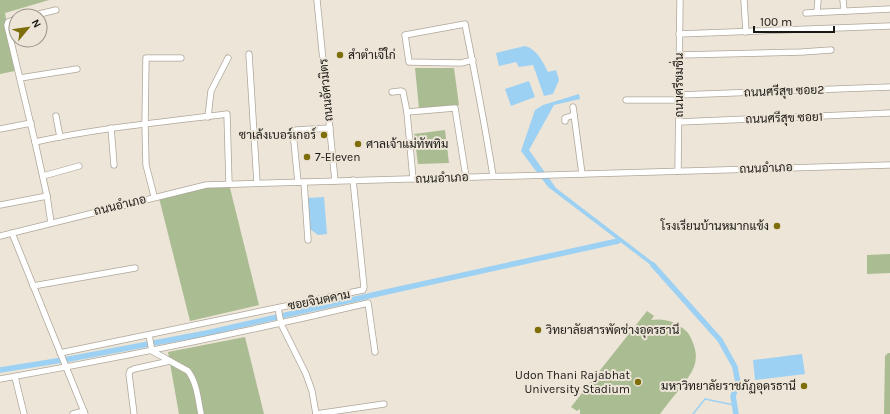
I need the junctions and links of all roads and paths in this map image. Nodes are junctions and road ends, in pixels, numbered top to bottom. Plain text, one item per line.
1 (317, 0) edge
2 (680, 0) edge
3 (744, 0) edge
4 (818, 0) edge
5 (844, 0) edge
6 (890, 9) edge
7 (56, 10) dead end
8 (844, 11) junction
9 (48, 12) edge
10 (818, 12) junction
11 (806, 13) dead end
12 (890, 26) edge
13 (746, 32) junction
14 (679, 34) junction
15 (13, 48) edge
16 (831, 50) dead end
17 (249, 54) dead end
18 (679, 55) junction
19 (181, 58) dead end
20 (228, 58) dead end
21 (473, 60) junction
22 (77, 69) dead end
23 (20, 78) junction
24 (890, 87) edge
25 (392, 92) dead end
26 (679, 97) junction
27 (626, 100) dead end
28 (573, 107) dead end
29 (407, 112) junction
30 (890, 113) edge
31 (574, 115) junction
32 (56, 116) dead end
33 (208, 117) junction
34 (565, 121) dead end
35 (679, 122) junction
36 (31, 123) junction
37 (145, 124) junction
38 (111, 128) junction
39 (330, 128) junction
40 (0, 129) edge
41 (60, 137) junction
42 (35, 142) junction
43 (114, 165) dead end
44 (890, 165) edge
45 (79, 166) dead end
46 (678, 171) junction
47 (582, 174) junction
48 (43, 176) junction
49 (494, 176) junction
50 (466, 177) junction
51 (413, 179) junction
52 (353, 180) junction
53 (335, 181) junction
54 (301, 182) junction
55 (257, 183) junction
56 (229, 184) junction
57 (47, 196) junction
58 (154, 196) junction
59 (0, 205) edge
60 (51, 223) junction
61 (12, 233) junction
62 (0, 236) edge
63 (308, 240) dead end
64 (135, 268) dead end
65 (33, 286) junction
66 (278, 310) junction
67 (280, 322) junction
68 (149, 335) junction
69 (152, 351) junction
70 (375, 352) dead end
71 (60, 353) junction
72 (170, 361) junction
73 (66, 368) junction
74 (15, 377) junction
75 (0, 379) edge
76 (384, 404) dead end
77 (85, 412) edge
78 (24, 414) edge
79 (73, 414) edge
80 (134, 414) edge
81 (201, 414) edge
82 (316, 414) edge

1 - 39 street, ถนนอัศวมิตร
2 - 14 street, ถนนศรีชมชื่น
3 - 13 street
4 - 10 street
5 - 8 street
6 - 8 street
7 - 9 street
8 - 10 street
10 - 11 street
12 - 13 street
13 - 14 street
14 - 18 street, ถนนศรีชมชื่น
15 - 23 street
16 - 18 street
17 - 55 street
18 - 26 street, ถนนศรีชมชื่น
19 - 37 street
20 - 33 street
21 - 21 street
21 - 49 street
22 - 23 street
23 - 36 street
24 - 26 street, ถนนศรีสุข ซอย2
25 - 29 street
26 - 27 street, ถนนศรีสุข ซอย2
26 - 35 street, ถนนศรีชมชื่น
28 - 31 street
29 - 50 street
29 - 51 street
30 - 35 street, ถนนศรีสุข ซอย1
31 - 34 street
31 - 47 street
32 - 41 street
33 - 37 street
33 - 56 street
35 - 46 street, ถนนศรีชมชื่น
36 - 40 street
36 - 42 street
37 - 38 street
37 - 58 street
38 - 41 street
38 - 43 street
39 - 53 street, ถนนอัศวมิตร
39 - 54 street
41 - 42 street
42 - 48 street
44 - 46 street, ถนนอำเภอ
45 - 48 street
46 - 47 street, ถนนอำเภอ
47 - 49 street, ถนนอำเภอ
48 - 57 street
49 - 50 street, ถนนอำเภอ
50 - 51 street, ถนนอำเภอ
51 - 52 street, ถนนอำเภอ
52 - 53 street, ถนนอำเภอ
52 - 66 street, ซอยจินตคาม
53 - 54 street, ถนนอำเภอ
54 - 55 street, ถนนอำเภอ
54 - 63 street
55 - 56 street, ถนนอำเภอ
56 - 58 street, ถนนอำเภอ
57 - 59 street
57 - 60 street
58 - 60 street, ถนนอำเภอ
60 - 61 street, ถนนอำเภอ
61 - 62 street, ถนนอำเภอ
61 - 65 street
64 - 65 street
65 - 71 street
66 - 67 street, ซอยจินตคาม
66 - 68 street
67 - 69 street
67 - 70 street
67 - 82 street, ซอยจินตคาม
68 - 69 street
68 - 71 street
69 - 72 street
69 - 73 street
71 - 73 street
72 - 80 street
72 - 81 street
73 - 74 street
73 - 77 street
74 - 75 street
74 - 78 street
76 - 82 street
77 - 79 street

